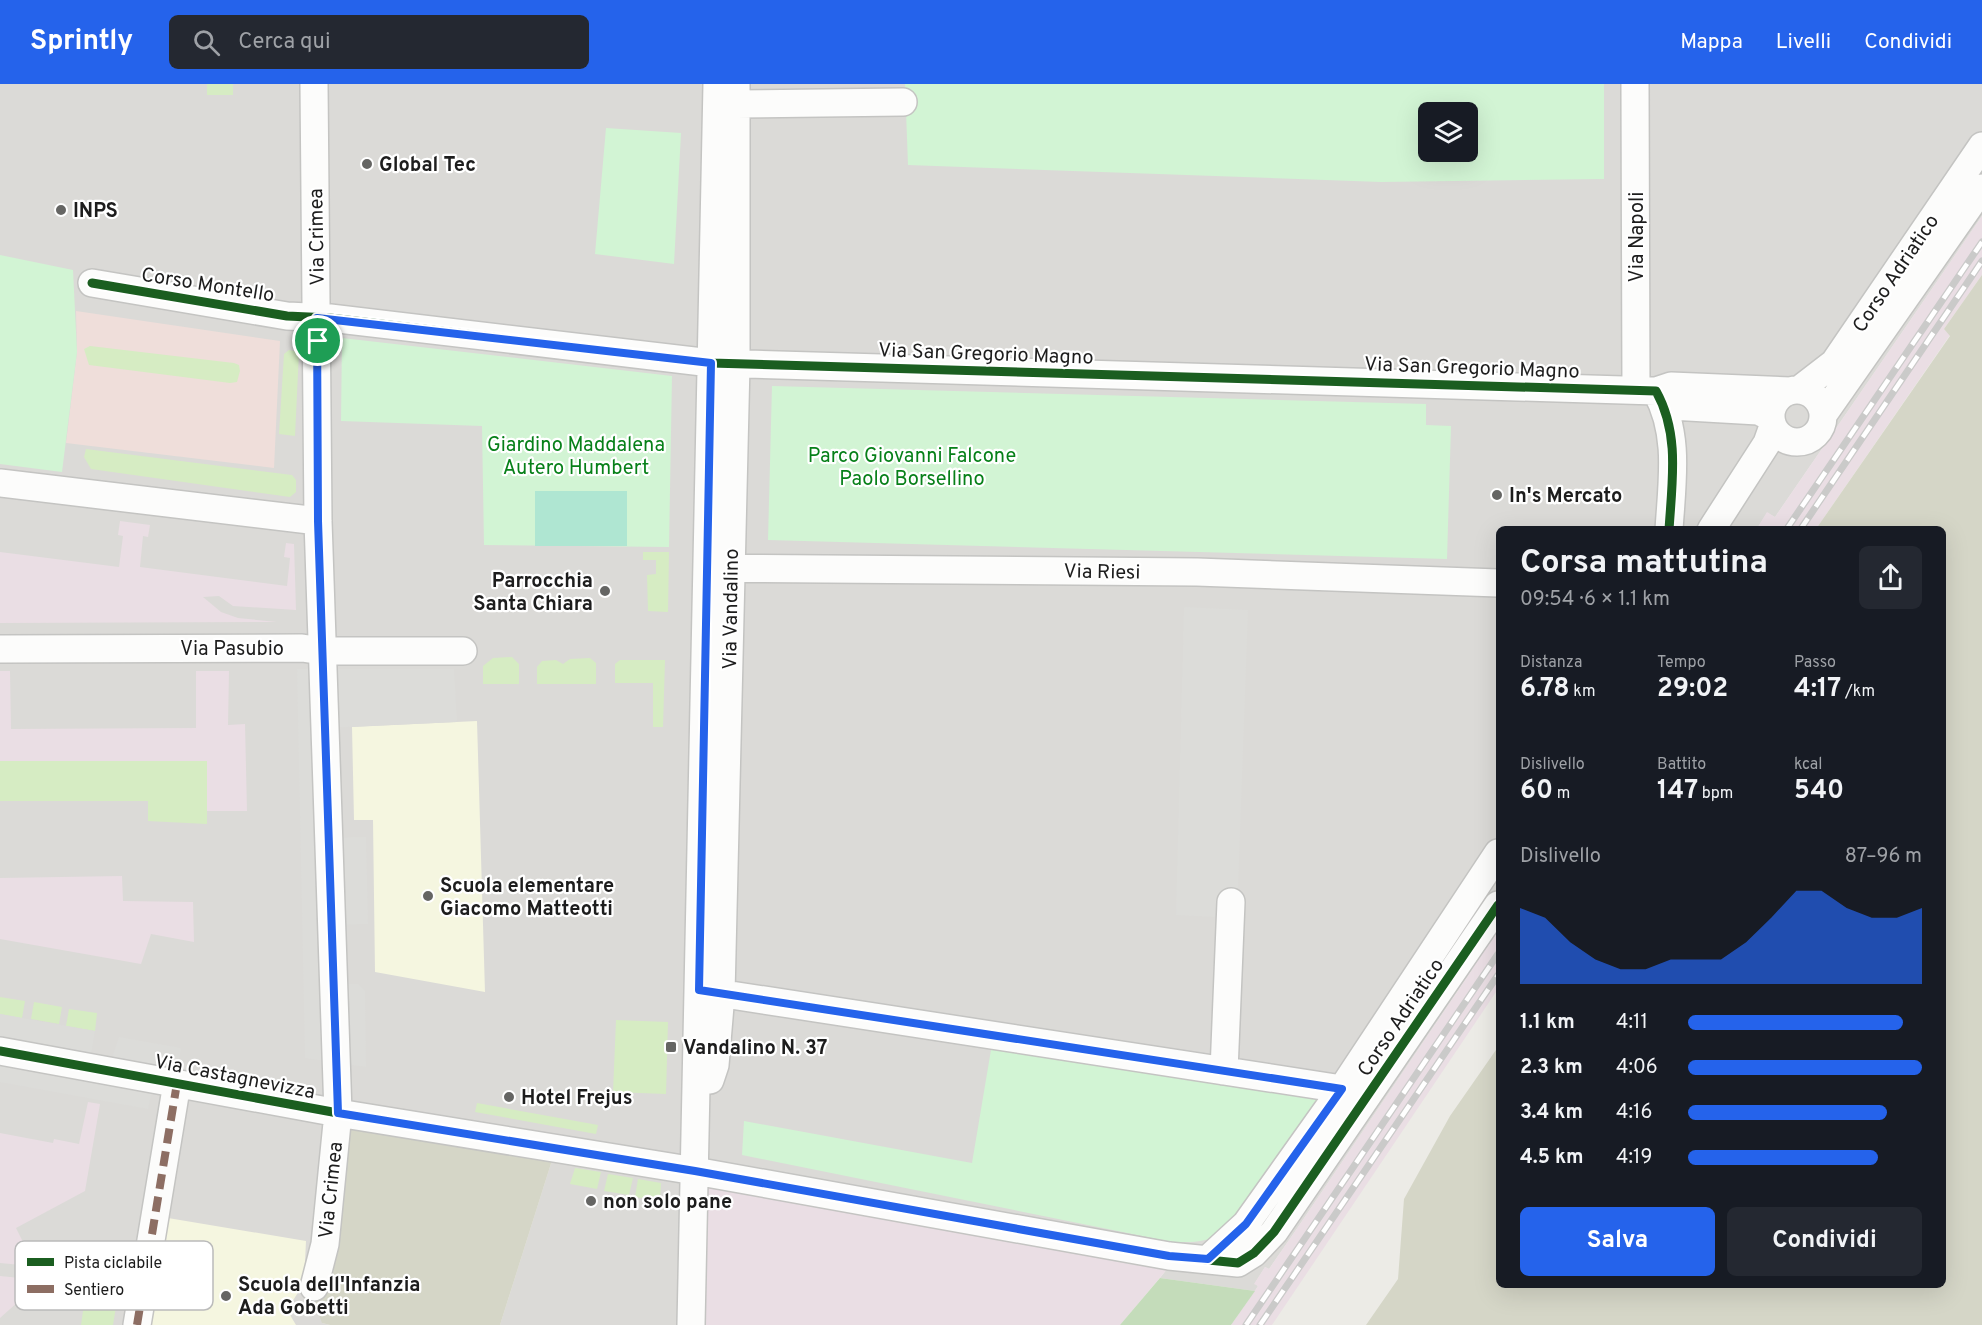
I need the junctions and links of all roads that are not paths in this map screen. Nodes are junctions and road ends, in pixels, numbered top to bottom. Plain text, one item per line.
1 (314, 84) edge
2 (717, 84) edge
3 (1635, 84) edge
4 (736, 94) edge
5 (903, 102) dead end
6 (1982, 146) edge
7 (1982, 188) edge
8 (92, 284) dead end
9 (317, 318) junction
10 (724, 364) junction
11 (1646, 390) junction
12 (1794, 391) junction
13 (1823, 415) junction
14 (1772, 422) junction
15 (1795, 443) junction
16 (0, 483) edge
17 (318, 521) junction
18 (1669, 526) edge
19 (1714, 526) edge
20 (1734, 526) edge
21 (718, 568) junction
22 (1496, 583) edge
23 (0, 649) edge
24 (322, 651) junction
25 (463, 651) dead end
26 (1496, 856) edge
27 (1231, 902) dead end
28 (1496, 908) edge
29 (710, 992) junction
30 (0, 1051) edge
31 (1224, 1071) junction
32 (177, 1083) junction
33 (1342, 1089) junction
34 (338, 1113) junction
35 (695, 1171) junction
36 (151, 1241) edge
37 (1208, 1259) junction
38 (314, 1287) dead end
39 (139, 1310) edge
40 (137, 1325) edge
41 (692, 1325) edge

1 - 9 street, Via Crimea
2 - 10 street, Via Vandalino
3 - 11 street, Via Napoli
4 - 5 street
4 - 10 street, Via Vandalino
6 - 12 street, Corso Adriatico
7 - 13 street, Corso Adriatico
8 - 9 street, Corso Montello
9 - 10 street, Via San Gregorio Magno
9 - 17 street, Via Crimea
10 - 11 street, Via San Gregorio Magno
10 - 21 street, Via Vandalino
11 - 12 street, Via San Gregorio Magno
11 - 14 street
11 - 18 street, Via Napoli
12 - 13 street
12 - 14 street, Corso Adriatico
13 - 15 street, Corso Adriatico
14 - 15 street
14 - 19 street, Corso Adriatico
15 - 20 street, Corso Adriatico
16 - 17 street
17 - 24 street, Via Crimea
21 - 22 street, Via Riesi
21 - 29 street, Via Vandalino
23 - 24 street, Via Pasubio
24 - 25 street, Via Pasubio
24 - 34 street, Via Crimea
26 - 33 street, Corso Adriatico
27 - 31 street
28 - 37 street, Corso Adriatico
29 - 31 street, Corso Adriatico
29 - 35 street, Via Vandalino
30 - 32 street, Via Castagnevizza
31 - 33 street, Corso Adriatico
32 - 34 street, Via Castagnevizza
32 - 36 street
33 - 37 street, Corso Adriatico
34 - 35 street, Via Castagnevizza
34 - 38 street, Via Crimea
35 - 37 street, Via Castagnevizza
35 - 41 street, Via Vandalino
39 - 40 street

